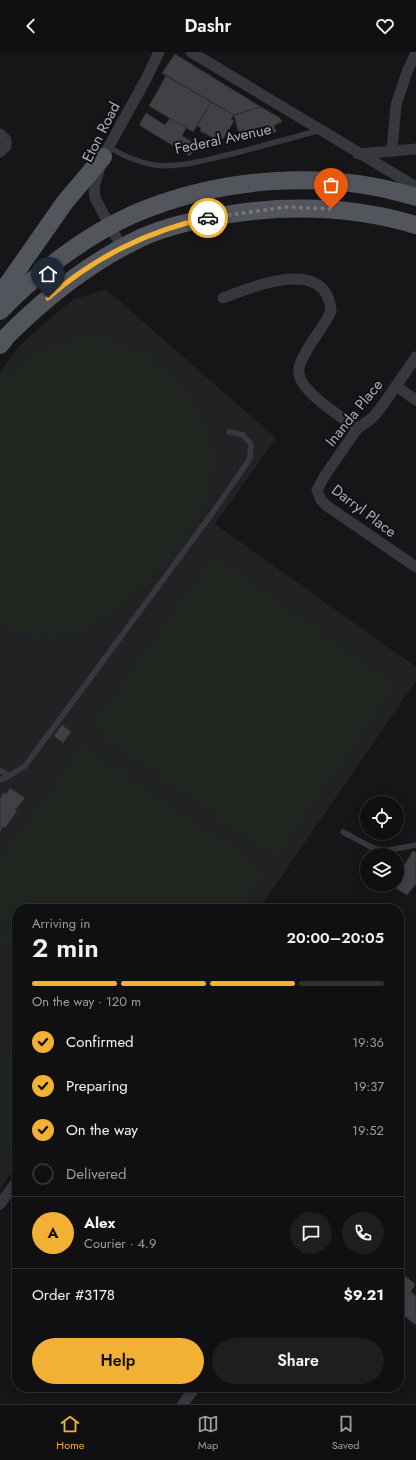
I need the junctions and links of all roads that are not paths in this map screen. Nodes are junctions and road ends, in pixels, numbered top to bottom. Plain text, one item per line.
1 (159, 52) edge
2 (192, 52) edge
3 (416, 53) edge
4 (321, 129) junction
5 (0, 134) edge
6 (416, 149) edge
7 (392, 151) junction
8 (0, 152) edge
9 (106, 152) junction
10 (358, 154) junction
11 (416, 187) edge
12 (416, 197) edge
13 (416, 225) edge
14 (111, 226) junction
15 (122, 248) junction
16 (58, 289) junction
17 (223, 298) dead end
18 (0, 300) edge
19 (0, 311) edge
20 (0, 332) edge
21 (0, 345) edge
22 (416, 357) edge
23 (396, 386) junction
24 (416, 400) edge
25 (357, 429) junction
26 (230, 432) dead end
27 (317, 490) joint
28 (416, 567) edge
29 (0, 770) edge
30 (9, 776) junction
31 (0, 780) edge
32 (343, 832) dead end
33 (416, 845) edge
34 (12, 1188) edge
35 (0, 1204) edge
36 (192, 1392) edge
37 (183, 1404) edge

1 - 9 street, Eton Road
2 - 4 street, Federal Avenue
3 - 7 street
4 - 9 lane, Federal Avenue
4 - 10 street, Federal Avenue
5 - 8 street
6 - 7 street
7 - 10 street
9 - 14 street, Eton Road
9 - 18 main road
10 - 11 street, Federal Avenue
12 - 14 main road
13 - 15 main road
14 - 15 street, Eton Road
14 - 19 main road
15 - 16 main road
16 - 20 main road
16 - 21 main road
17 - 25 street
22 - 23 street, Inanda Place
23 - 24 street
23 - 25 street, Inanda Place
25 - 27 street, Inanda Place
26 - 30 lane
27 - 28 street, Darryl Place
29 - 30 lane
30 - 31 lane
32 - 33 lane
34 - 35 street
36 - 37 street

